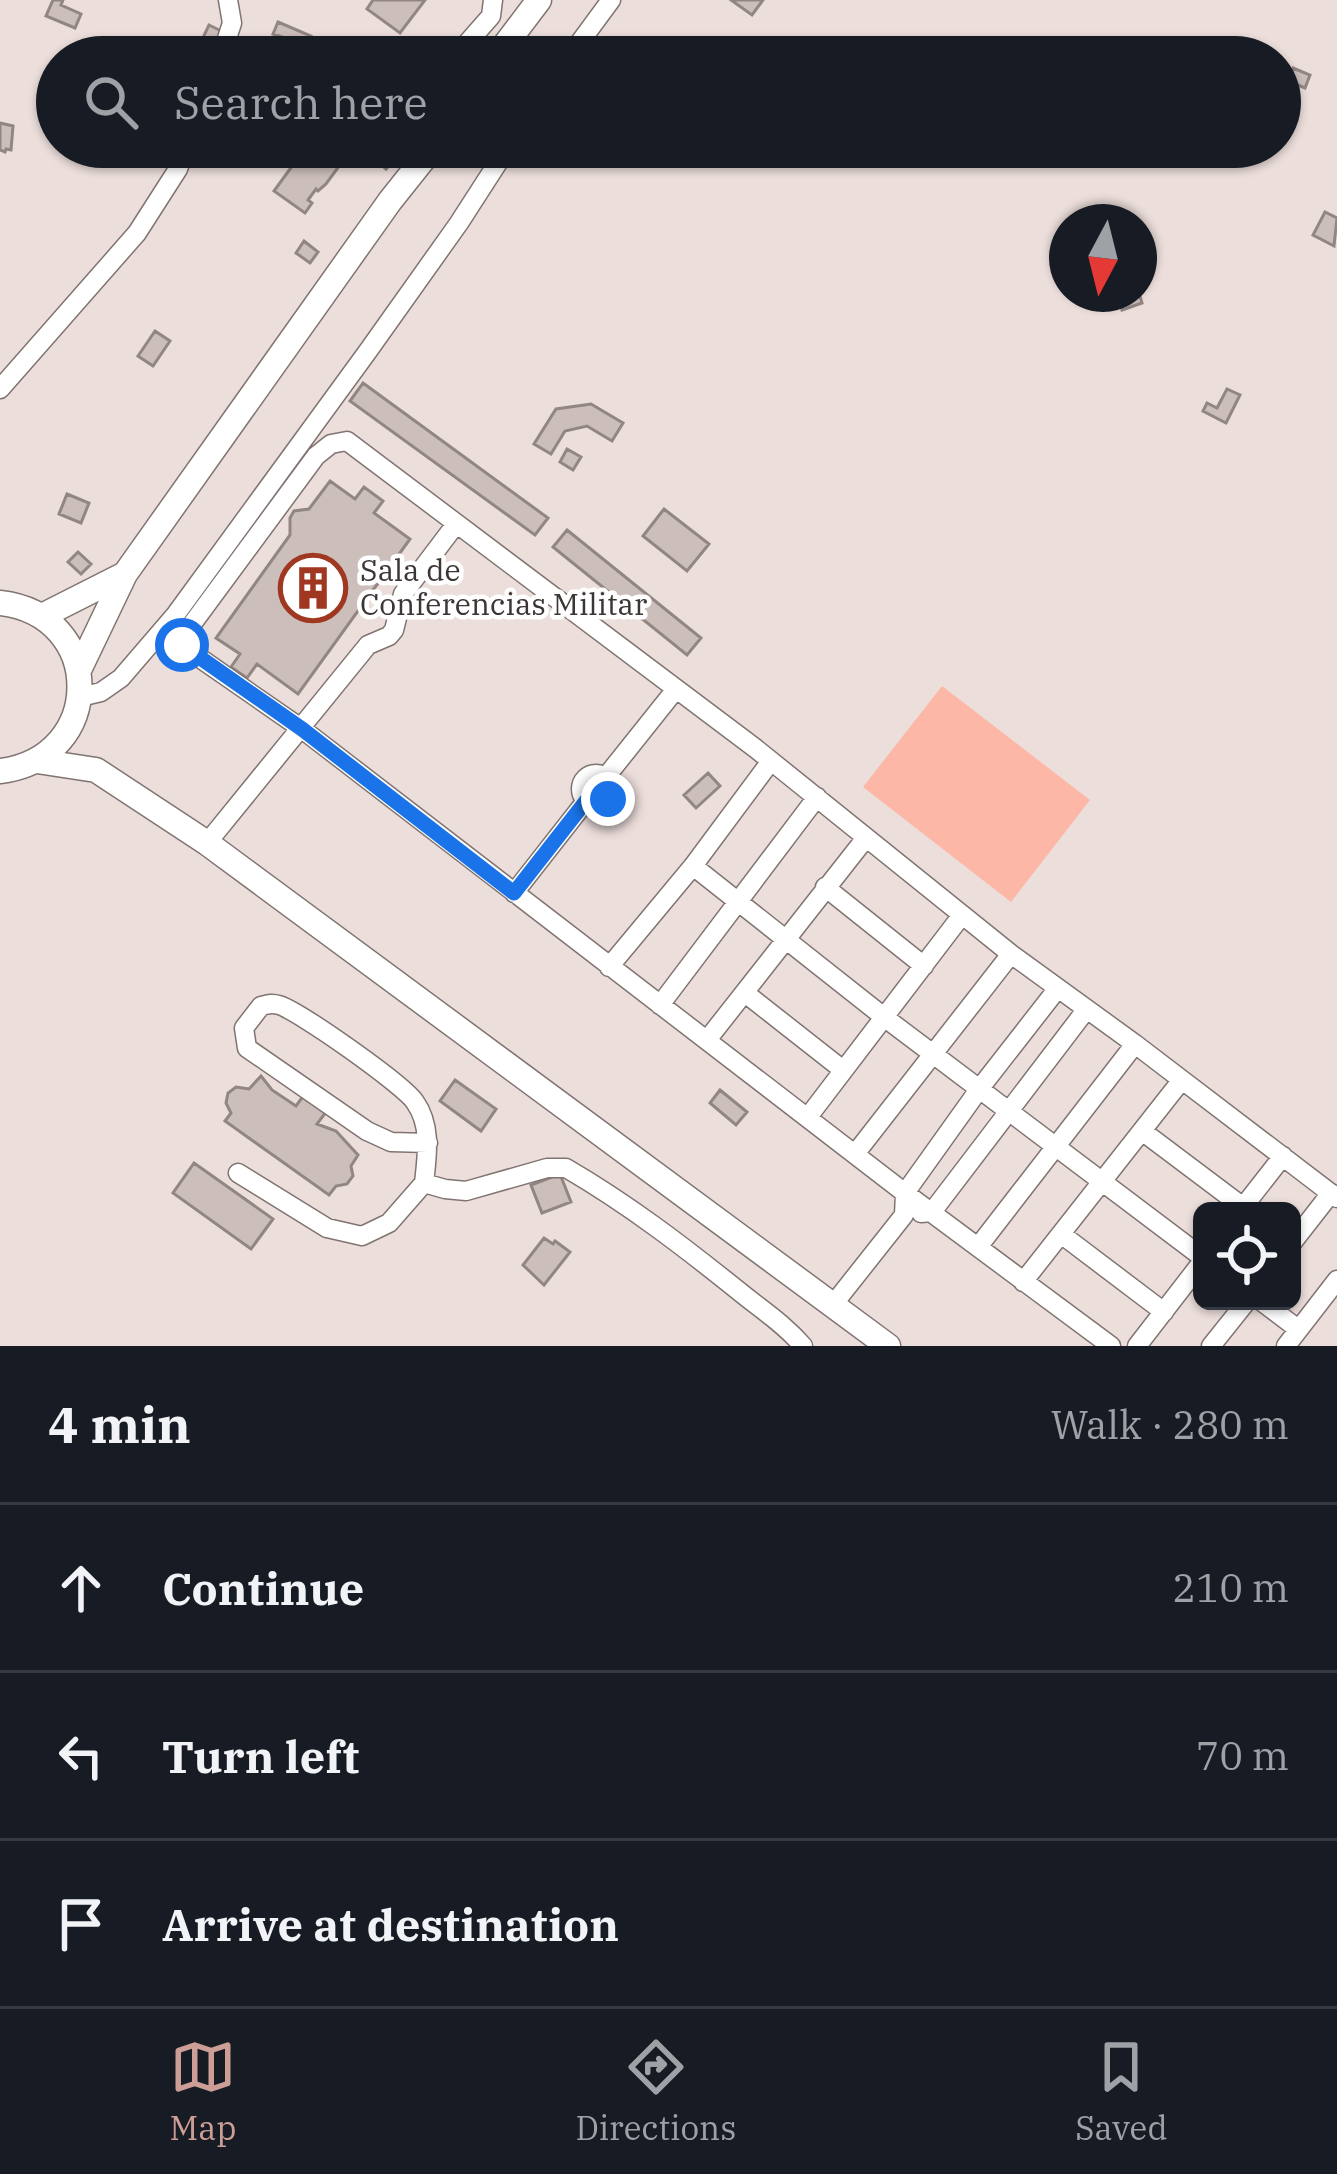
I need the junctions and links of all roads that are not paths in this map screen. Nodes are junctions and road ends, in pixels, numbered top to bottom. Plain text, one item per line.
1 (227, 0) edge
2 (493, 0) edge
3 (539, 0) edge
4 (611, 0) edge
5 (227, 36) edge
6 (473, 36) edge
7 (512, 36) edge
8 (584, 36) edge
9 (179, 168) edge
10 (416, 168) edge
11 (494, 168) edge
12 (0, 389) edge
13 (456, 524) junction
14 (125, 574) junction
15 (0, 602) edge
16 (42, 616) junction
17 (79, 670) junction
18 (676, 689) junction
19 (80, 697) junction
20 (72, 722) junction
21 (302, 729) junction
22 (37, 760) junction
23 (771, 761) junction
24 (96, 770) junction
25 (0, 771) edge
26 (817, 797) junction
27 (865, 839) junction
28 (207, 843) junction
29 (693, 866) junction
30 (825, 887) junction
31 (514, 893) junction
32 (738, 902) junction
33 (962, 915) junction
34 (785, 941) junction
35 (1011, 954) junction
36 (924, 966) junction
37 (609, 967) junction
38 (1058, 988) junction
39 (745, 993) junction
40 (661, 1005) junction
41 (1086, 1010) junction
42 (884, 1017) junction
43 (707, 1040) junction
44 (1135, 1044) junction
45 (933, 1052) junction
46 (843, 1070) junction
47 (1181, 1081) junction
48 (980, 1088) junction
49 (1010, 1112) junction
50 (808, 1117) junction
51 (1142, 1131) junction
52 (428, 1143) junction
53 (1057, 1147) junction
54 (855, 1154) junction
55 (1282, 1156) junction
56 (238, 1173) dead end
57 (1103, 1182) junction
58 (424, 1183) junction
59 (905, 1193) junction
60 (1334, 1195) edge
61 (1232, 1202) edge
62 (1246, 1202) edge
63 (932, 1212) junction
64 (904, 1215) junction
65 (1061, 1234) junction
66 (1301, 1234) edge
67 (978, 1247) junction
68 (1193, 1252) edge
69 (1193, 1272) edge
70 (1337, 1280) edge
71 (1023, 1282) junction
72 (832, 1306) junction
73 (1240, 1310) edge
74 (1273, 1310) edge
75 (1164, 1312) junction
76 (1298, 1329) junction
77 (803, 1346) edge
78 (888, 1346) edge
79 (1111, 1346) edge
80 (1137, 1346) edge
81 (1211, 1346) edge
82 (1286, 1346) edge

1 - 5 street
2 - 6 street
3 - 7 main road
4 - 8 street
9 - 12 street
10 - 14 main road
11 - 19 street
13 - 18 street
13 - 21 street
13 - 21 street
14 - 16 main road
14 - 17 main road
15 - 16 main road
16 - 17 main road
17 - 19 main road
18 - 23 street
18 - 31 street
19 - 20 main road
20 - 22 main road
20 - 24 main road
21 - 28 street
21 - 31 street
22 - 24 main road
22 - 25 main road
23 - 26 street
23 - 29 street
24 - 28 main road
26 - 27 street
26 - 32 street
27 - 30 street
27 - 33 street
28 - 72 main road
29 - 32 street
29 - 37 street
30 - 34 street
30 - 36 street
31 - 37 street
32 - 34 street
32 - 40 street
33 - 35 street
33 - 36 street
34 - 39 street
34 - 42 street
35 - 38 street
35 - 45 street
36 - 42 street
37 - 40 street
38 - 41 street
38 - 48 street
39 - 43 street
39 - 46 street
40 - 43 street
41 - 44 street
41 - 49 street
42 - 45 street
42 - 46 street
43 - 50 street
44 - 47 street
44 - 53 street
45 - 48 street
45 - 54 street
46 - 50 street
47 - 51 street
47 - 55 street
48 - 49 street
48 - 59 street
49 - 53 street
49 - 63 street
50 - 54 street
51 - 57 street
51 - 61 street
52 - 52 street
52 - 58 street
53 - 57 street
53 - 67 street
54 - 59 street
55 - 60 street
55 - 62 street
56 - 58 street
57 - 65 street
57 - 68 street
58 - 77 street
59 - 63 street
59 - 64 street
60 - 66 street
63 - 64 street
63 - 67 street
64 - 72 street
65 - 71 street
65 - 75 street
67 - 71 street
69 - 75 street
70 - 76 street
71 - 79 street
72 - 78 main road
73 - 81 street
74 - 76 street
75 - 80 street
76 - 82 street

